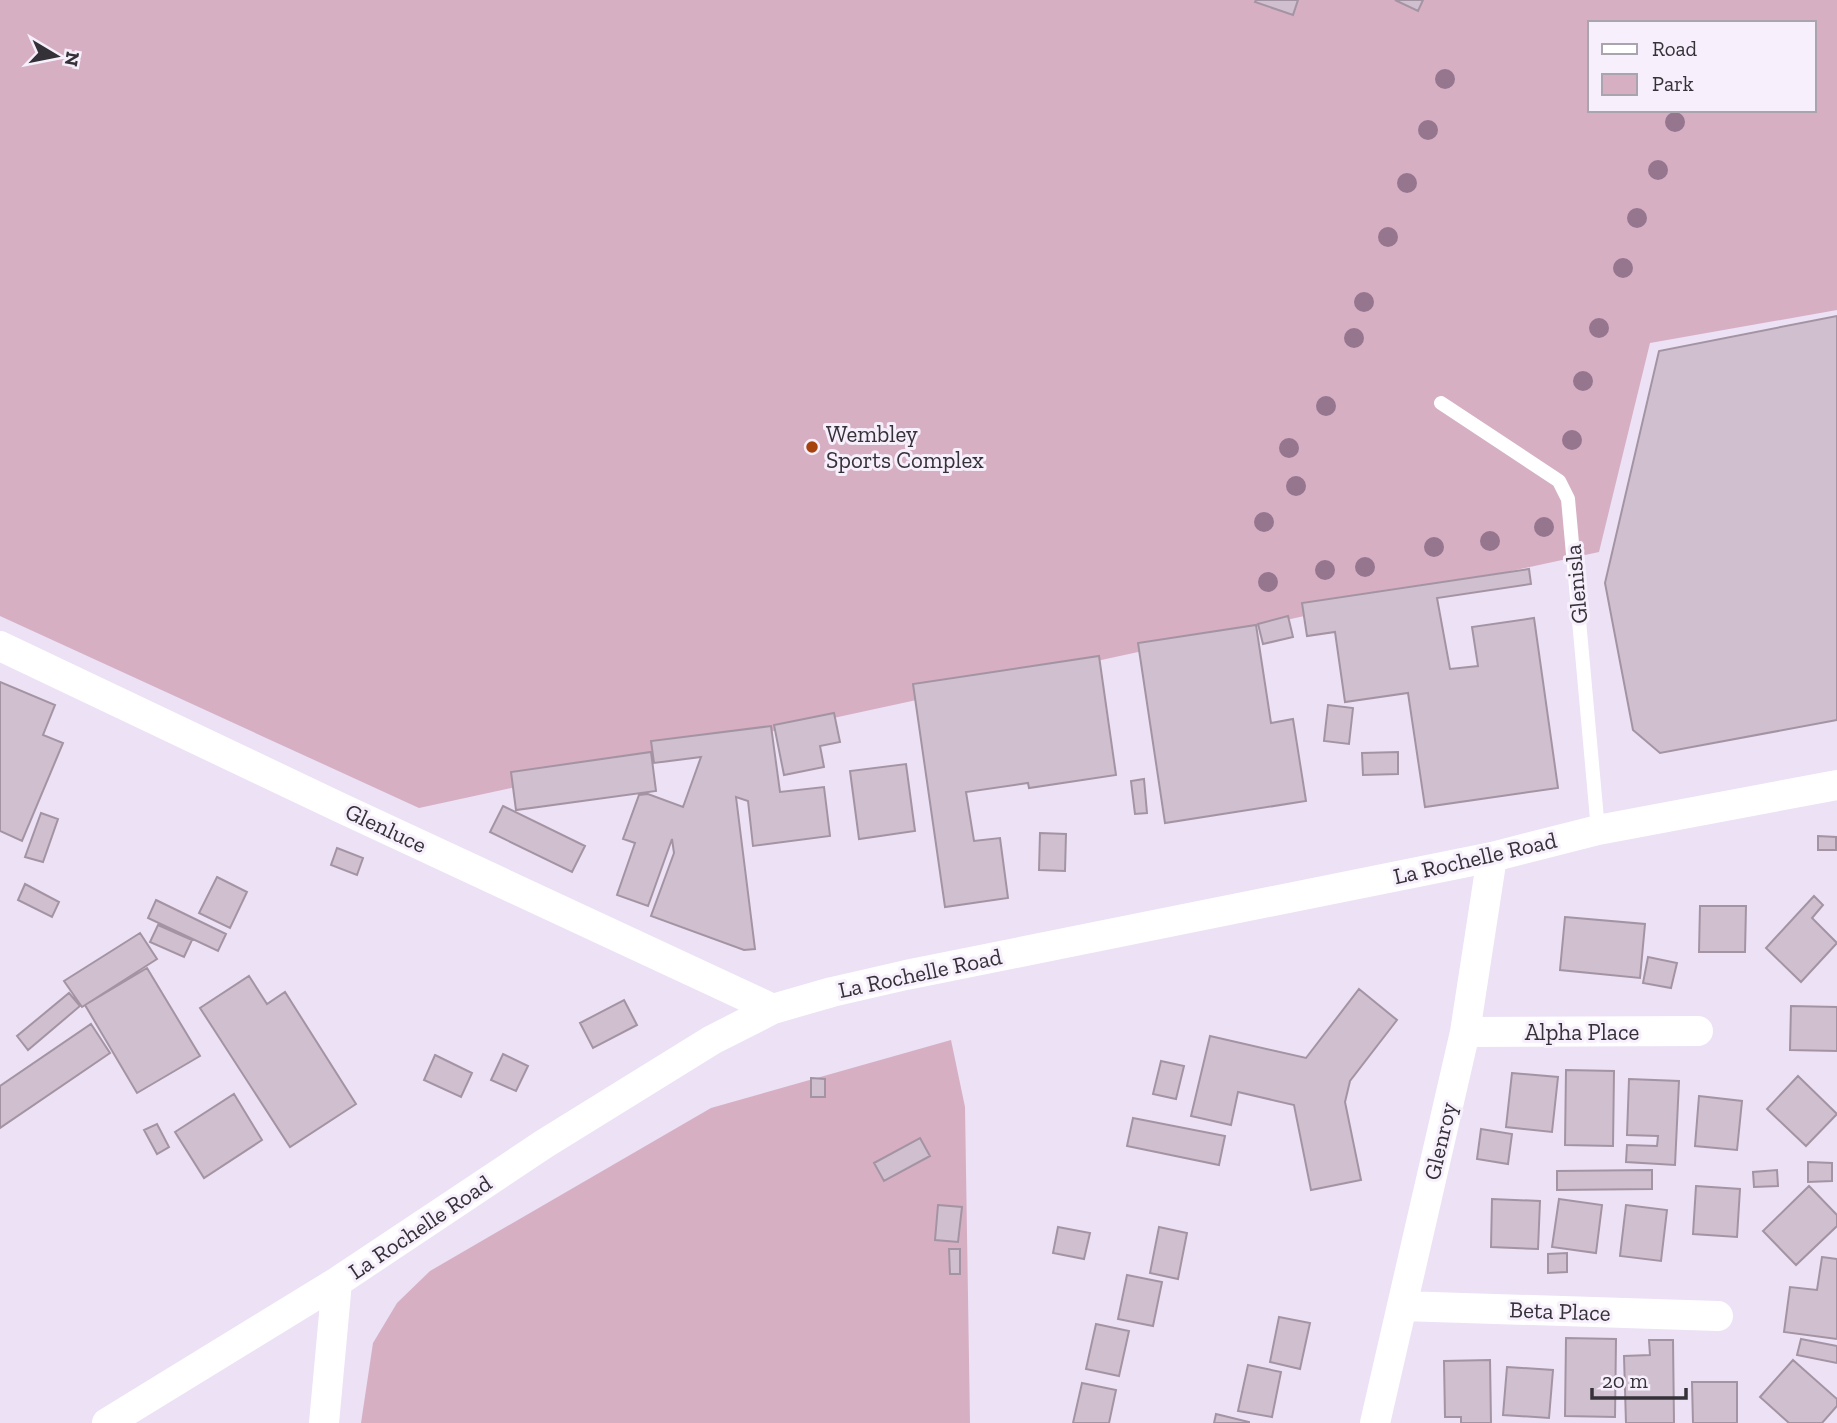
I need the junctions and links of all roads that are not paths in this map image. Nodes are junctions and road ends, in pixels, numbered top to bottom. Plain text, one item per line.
1 (1441, 403) dead end
2 (0, 646) edge
3 (1837, 785) edge
4 (1598, 830) junction
5 (1492, 857) junction
6 (773, 1009) junction
7 (1698, 1031) dead end
8 (1465, 1032) junction
9 (337, 1282) junction
10 (1402, 1306) junction
11 (1718, 1316) dead end
12 (107, 1423) edge
13 (324, 1423) edge
14 (1375, 1423) edge

1 - 4 lane, Glenisla
2 - 6 street, Glenluce
3 - 4 street, La Rochelle Road
4 - 5 street, La Rochelle Road
5 - 6 street, La Rochelle Road
5 - 8 street, Glenroy
6 - 9 street, La Rochelle Road
7 - 8 street, Alpha Place
8 - 10 street, Glenroy
9 - 12 street, La Rochelle Road
9 - 13 street
10 - 11 street, Beta Place
10 - 14 street, Glenroy

